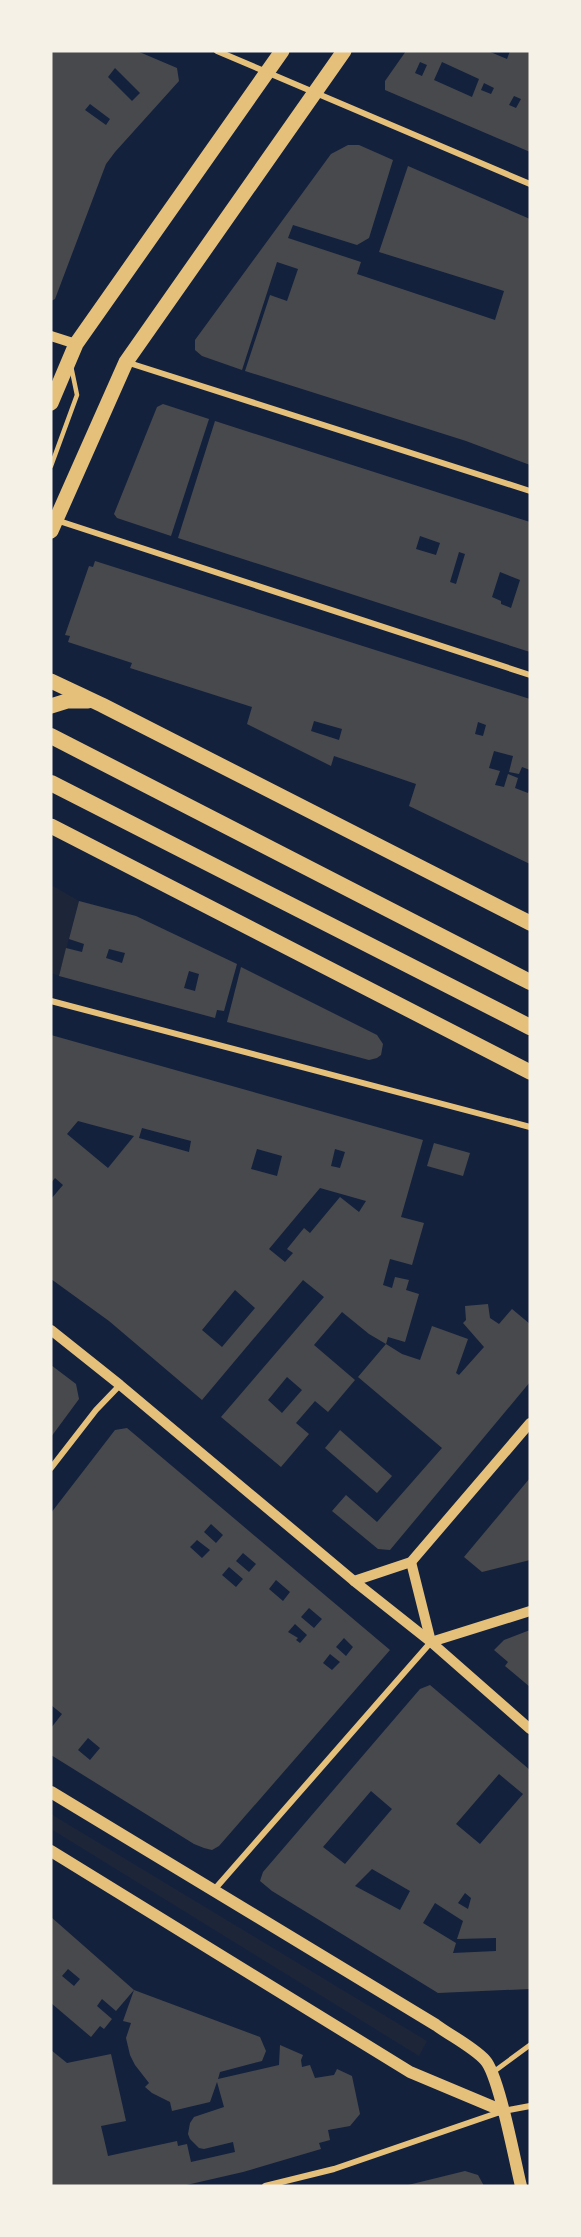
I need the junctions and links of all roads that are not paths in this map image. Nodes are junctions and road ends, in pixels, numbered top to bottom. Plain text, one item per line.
1 (217, 51) edge
2 (282, 51) edge
3 (344, 51) edge
4 (267, 72) junction
5 (315, 93) junction
6 (530, 184) edge
7 (51, 336) edge
8 (73, 351) junction
9 (126, 362) junction
10 (51, 403) edge
11 (51, 466) edge
12 (530, 491) edge
13 (53, 525) edge
14 (530, 675) edge
15 (51, 681) edge
16 (102, 705) junction
17 (51, 706) edge
18 (51, 736) edge
19 (51, 783) edge
20 (51, 826) edge
21 (530, 923) edge
22 (530, 982) edge
23 (51, 1001) edge
24 (530, 1027) edge
25 (530, 1072) edge
26 (530, 1127) edge
27 (51, 1330) edge
28 (120, 1384) junction
29 (530, 1423) edge
30 (51, 1468) edge
31 (411, 1562) junction
32 (354, 1581) junction
33 (530, 1611) edge
34 (431, 1642) junction
35 (530, 1729) edge
36 (51, 1792) edge
37 (51, 1851) edge
38 (213, 1890) junction
39 (530, 2045) edge
40 (492, 2073) junction
41 (530, 2106) edge
42 (503, 2111) junction
43 (265, 2186) edge
44 (521, 2186) edge

1 - 4 street
2 - 4 main road
3 - 5 main road
4 - 5 street
4 - 8 main road
5 - 6 street
5 - 9 main road
7 - 8 street
8 - 10 main road
8 - 11 lane
9 - 12 street
9 - 13 main road
13 - 14 street
15 - 16 main road
16 - 17 main road
16 - 21 main road
18 - 22 highway
19 - 24 highway
20 - 25 main road
23 - 26 street
27 - 28 street
28 - 30 street
28 - 32 street
29 - 31 street
31 - 32 street
31 - 34 street
32 - 34 street
33 - 34 street
34 - 35 street
34 - 38 street
36 - 38 main road
37 - 42 main road
38 - 40 main road
39 - 40 street
40 - 42 main road
41 - 42 street
42 - 43 street
42 - 44 main road

